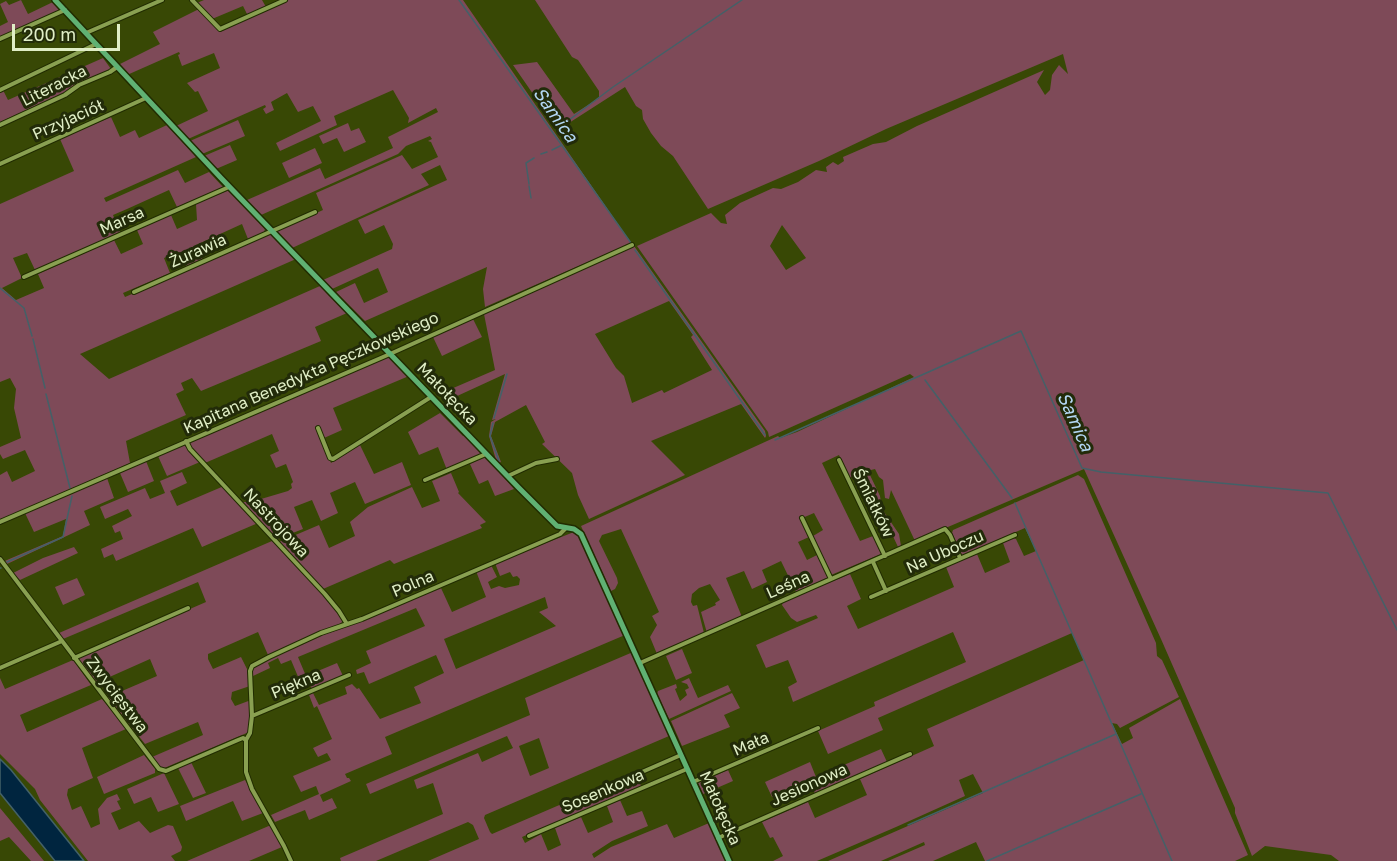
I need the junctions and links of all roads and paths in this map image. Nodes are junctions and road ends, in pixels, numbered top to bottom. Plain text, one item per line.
1 (55, 0) edge
2 (162, 0) edge
3 (192, 0) edge
4 (285, 0) edge
5 (65, 10) junction
6 (86, 33) junction
7 (0, 39) edge
8 (96, 44) junction
9 (117, 67) junction
10 (0, 90) edge
11 (146, 98) junction
12 (0, 125) edge
13 (0, 164) edge
14 (229, 187) junction
15 (315, 212) dead end
16 (272, 231) junction
17 (632, 245) dead end
18 (24, 277) dead end
19 (134, 292) dead end
20 (390, 354) junction
21 (431, 397) junction
22 (318, 428) dead end
23 (186, 441) junction
24 (486, 454) junction
25 (557, 459) dead end
26 (839, 460) dead end
27 (508, 476) junction
28 (425, 480) dead end
29 (802, 518) dead end
30 (0, 522) edge
31 (565, 529) junction
32 (1015, 535) dead end
33 (885, 556) junction
34 (960, 558) junction
35 (0, 559) edge
36 (873, 561) junction
37 (831, 579) junction
38 (885, 591) junction
39 (871, 597) dead end
40 (188, 608) dead end
41 (347, 624) junction
42 (62, 641) junction
43 (74, 658) junction
44 (640, 663) junction
45 (0, 668) edge
46 (349, 675) dead end
47 (252, 716) junction
48 (818, 728) dead end
49 (246, 740) junction
50 (910, 754) dead end
51 (681, 755) junction
52 (687, 769) junction
53 (642, 772) dead end
54 (693, 782) junction
55 (529, 836) dead end
56 (718, 838) junction
57 (291, 861) edge
58 (729, 861) edge

1 - 5 street, Małołęcka
2 - 6 street
3 - 4 street
5 - 6 street, Małołęcka
5 - 7 street
6 - 8 street, Małołęcka
8 - 9 street, Małołęcka
8 - 10 street
9 - 11 street, Małołęcka
9 - 12 street, Literacka
11 - 13 street, Przyjaciół
11 - 14 street, Małołęcka
14 - 16 street, Małołęcka
14 - 18 street, Marsa
15 - 16 street, Żurawia
16 - 19 street, Żurawia
16 - 20 street, Małołęcka
17 - 20 street, Kapitana Benedykta Pęczkowskiego
20 - 21 street, Małołęcka
20 - 23 street, Kapitana Benedykta Pęczkowskiego
21 - 22 street
21 - 24 street, Małołęcka
23 - 30 street, Kapitana Benedykta Pęczkowskiego
23 - 41 street, Nastrojowa
24 - 27 street, Małołęcka
24 - 28 street
25 - 27 street
26 - 33 street, Śmiałków
27 - 31 street, Małołęcka
29 - 37 street
31 - 41 street, Polna
31 - 44 street, Małołęcka
32 - 34 street, Na Uboczu
33 - 34 street, Leśna
33 - 36 street, Leśna
34 - 38 street, Na Uboczu
35 - 42 street, Zwycięstwa
36 - 37 street, Leśna
36 - 38 street
37 - 44 street, Leśna
38 - 39 street, Na Uboczu
40 - 43 street
41 - 47 street, Polna
42 - 43 street, Zwycięstwa
42 - 45 street
43 - 49 street, Zwycięstwa
44 - 51 street, Małołęcka
46 - 47 street, Piękna
47 - 49 street
48 - 54 street, Mała
49 - 57 street
50 - 56 street, Jesionowa
51 - 52 street, Małołęcka
51 - 53 street
52 - 54 street, Małołęcka
52 - 55 street, Sosenkowa
54 - 56 street, Małołęcka
56 - 58 street, Małołęcka

